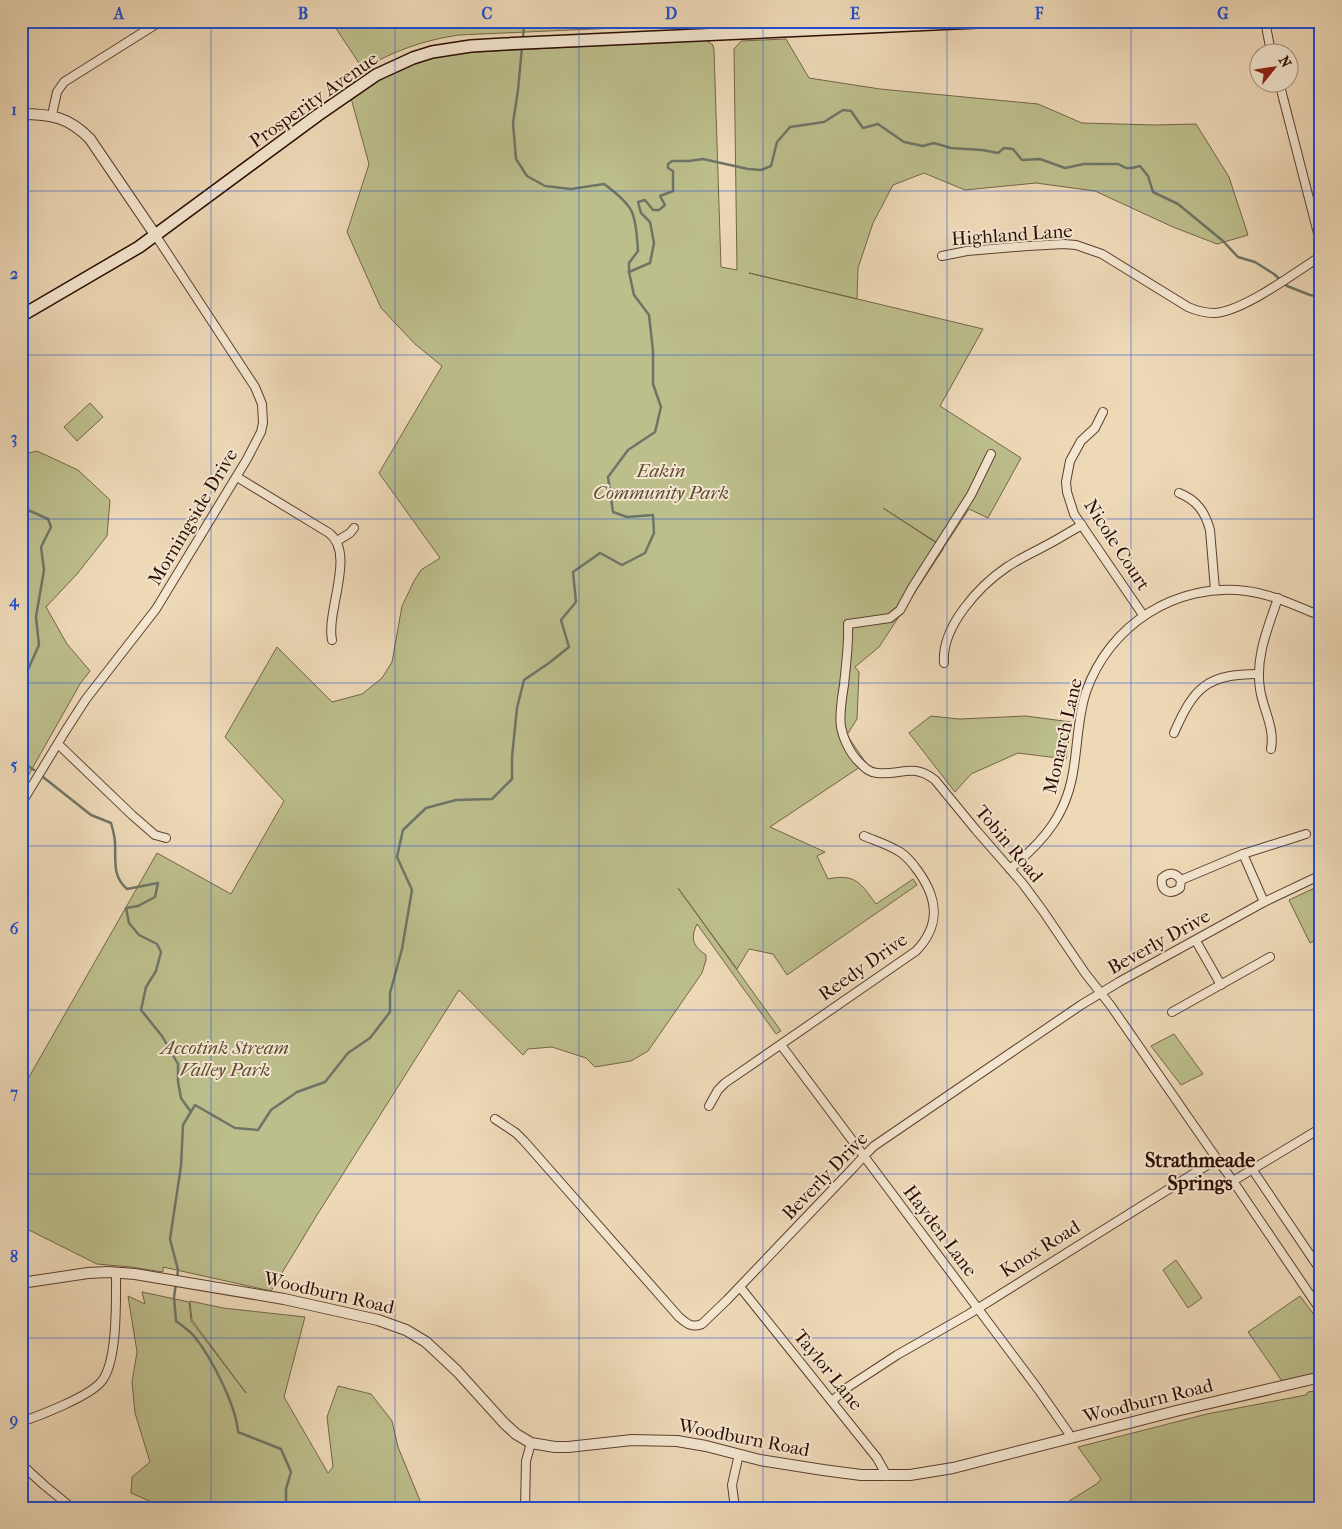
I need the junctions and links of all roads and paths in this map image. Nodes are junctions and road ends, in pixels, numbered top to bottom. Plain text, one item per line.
1 (161, 21) edge
2 (999, 21) edge
3 (1265, 21) edge
4 (1270, 42) edge
5 (1282, 92) edge
6 (21, 114) edge
7 (52, 115) junction
8 (156, 236) junction
9 (1321, 245) edge
10 (942, 256) dead end
11 (1321, 256) edge
12 (21, 316) edge
13 (1103, 412) dead end
14 (991, 454) dead end
15 (237, 477) junction
16 (1179, 493) dead end
17 (1082, 525) junction
18 (354, 528) dead end
19 (337, 541) junction
20 (1215, 590) junction
21 (1278, 598) junction
22 (1143, 615) junction
23 (1321, 616) edge
24 (332, 640) dead end
25 (944, 663) dead end
26 (1258, 674) junction
27 (1174, 733) dead end
28 (58, 744) junction
29 (1271, 749) dead end
30 (21, 804) edge
31 (1306, 834) dead end
32 (864, 836) dead end
33 (166, 838) dead end
34 (1243, 854) junction
35 (1010, 869) junction
36 (1321, 876) edge
37 (1181, 880) dead end
38 (1264, 902) junction
39 (1196, 941) junction
40 (1270, 956) dead end
41 (1221, 985) junction
42 (1100, 993) junction
43 (1172, 1012) dead end
44 (781, 1045) junction
45 (708, 1106) dead end
46 (495, 1119) dead end
47 (1321, 1128) edge
48 (864, 1156) junction
49 (1217, 1159) junction
50 (1252, 1169) junction
51 (1233, 1181) junction
52 (1321, 1271) edge
53 (116, 1272) junction
54 (21, 1283) edge
55 (740, 1287) junction
56 (977, 1308) junction
57 (1321, 1310) edge
58 (1321, 1378) edge
59 (832, 1401) junction
60 (21, 1422) edge
61 (1070, 1438) junction
62 (531, 1443) junction
63 (739, 1454) junction
64 (21, 1464) edge
65 (887, 1476) junction
66 (72, 1508) edge
67 (525, 1508) edge
68 (735, 1508) edge

1 - 7 street
2 - 8 main road, Prosperity Avenue
3 - 4 street
5 - 9 street
6 - 7 street
7 - 8 street
8 - 12 main road, Prosperity Avenue
8 - 15 street, Morningside Drive
10 - 11 street, Highland Lane
13 - 17 street, Nicole Court
14 - 35 street, Tobin Road
15 - 19 street
15 - 28 street, Morningside Drive
16 - 20 street
17 - 22 street, Nicole Court
17 - 25 street
18 - 19 street
19 - 24 street
20 - 21 street, Monarch Lane
20 - 22 street, Monarch Lane
21 - 23 street, Monarch Lane
21 - 26 street
22 - 35 street, Monarch Lane
26 - 27 street
26 - 29 street
28 - 30 street, Morningside Drive
28 - 33 street
31 - 34 street
32 - 44 street, Reedy Drive
34 - 37 street
34 - 38 street
35 - 42 street, Tobin Road
36 - 38 street, Beverly Drive
38 - 39 street, Beverly Drive
39 - 41 street
39 - 42 street, Beverly Drive
40 - 41 street
41 - 43 street
42 - 48 street, Beverly Drive
42 - 49 street, Tobin Road
44 - 45 street, Reedy Drive
44 - 48 street, Hayden Lane
46 - 55 street, Beverly Drive
47 - 50 street
48 - 55 street, Beverly Drive
48 - 56 street, Hayden Lane
49 - 51 street, Tobin Road
49 - 56 street, Knox Road
50 - 51 street
50 - 52 street
51 - 57 street, Tobin Road
53 - 54 street, Woodburn Road
53 - 60 street
53 - 62 street, Woodburn Road
55 - 59 street, Taylor Lane
56 - 59 street, Knox Road
56 - 61 street, Hayden Lane
58 - 61 street, Woodburn Road
59 - 65 street, Taylor Lane
61 - 65 street, Woodburn Road
62 - 63 street, Woodburn Road
62 - 67 street
63 - 65 street, Woodburn Road
63 - 68 street
64 - 66 street

